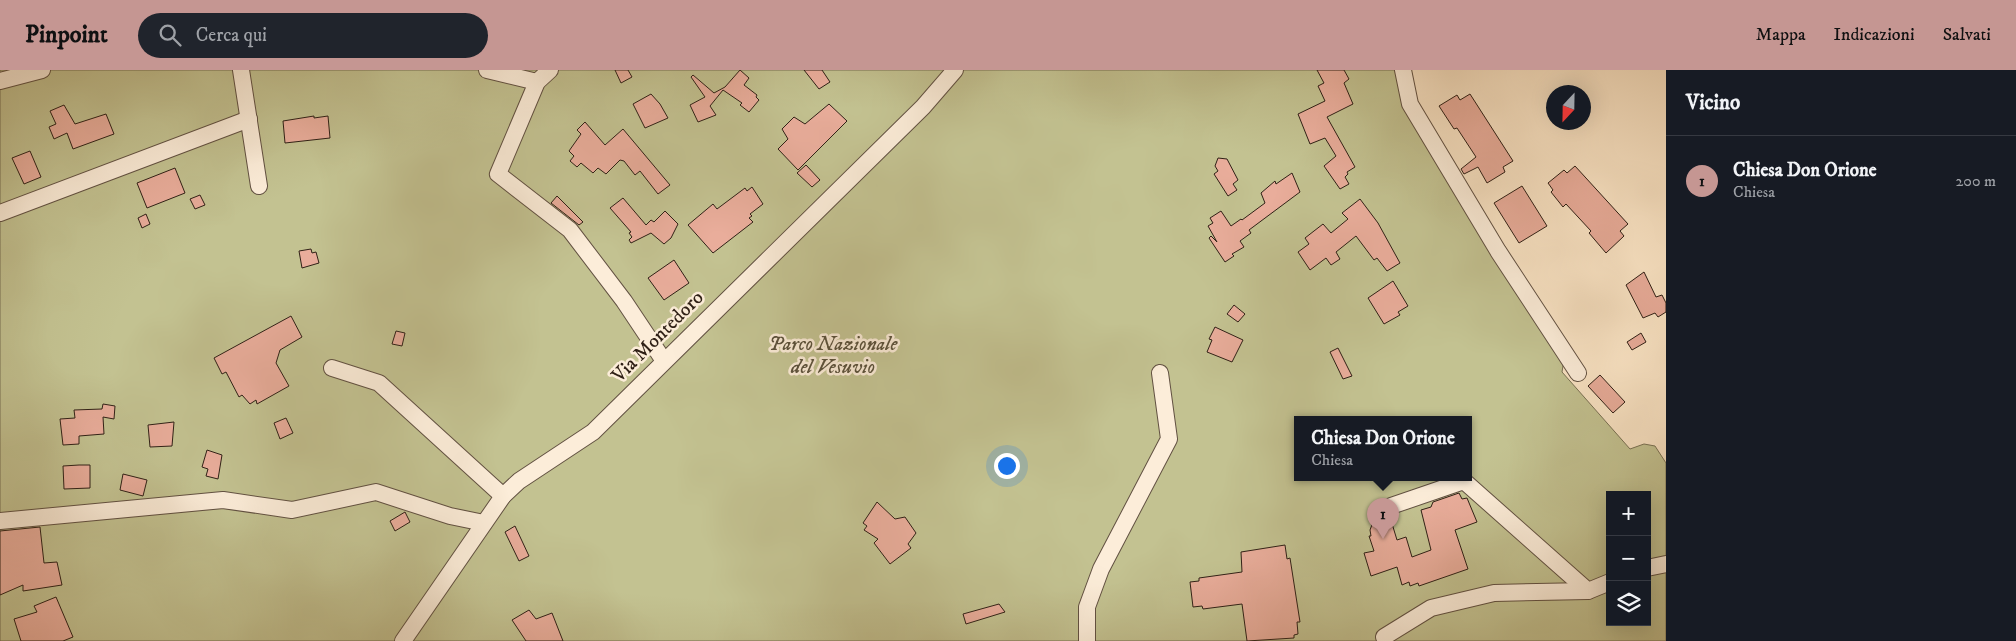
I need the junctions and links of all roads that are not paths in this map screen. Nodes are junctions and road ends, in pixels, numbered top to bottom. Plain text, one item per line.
1 (42, 70) edge
2 (241, 70) edge
3 (487, 70) edge
4 (550, 70) edge
5 (955, 70) edge
6 (1403, 70) edge
7 (0, 81) edge
8 (537, 82) junction
9 (248, 119) junction
10 (259, 186) dead end
11 (0, 213) edge
12 (664, 361) junction
13 (332, 368) dead end
14 (1160, 372) dead end
15 (1578, 373) dead end
16 (503, 496) junction
17 (1391, 506) dead end
18 (0, 521) edge
19 (484, 522) junction
20 (1666, 564) edge
21 (1651, 567) edge
22 (1606, 584) edge
23 (1588, 591) junction
24 (1384, 637) dead end
25 (403, 641) edge
26 (1087, 641) edge

1 - 7 street
2 - 9 street
3 - 8 street
4 - 8 street
5 - 12 street, Via Montedoro
6 - 15 street
8 - 12 street
9 - 10 street
9 - 11 street
12 - 16 street, Via Montedoro
13 - 16 street
14 - 26 street
16 - 19 street, Via Montedoro
17 - 23 street
18 - 19 street
19 - 25 street, Via Montedoro
20 - 21 street
22 - 23 street
23 - 24 street

